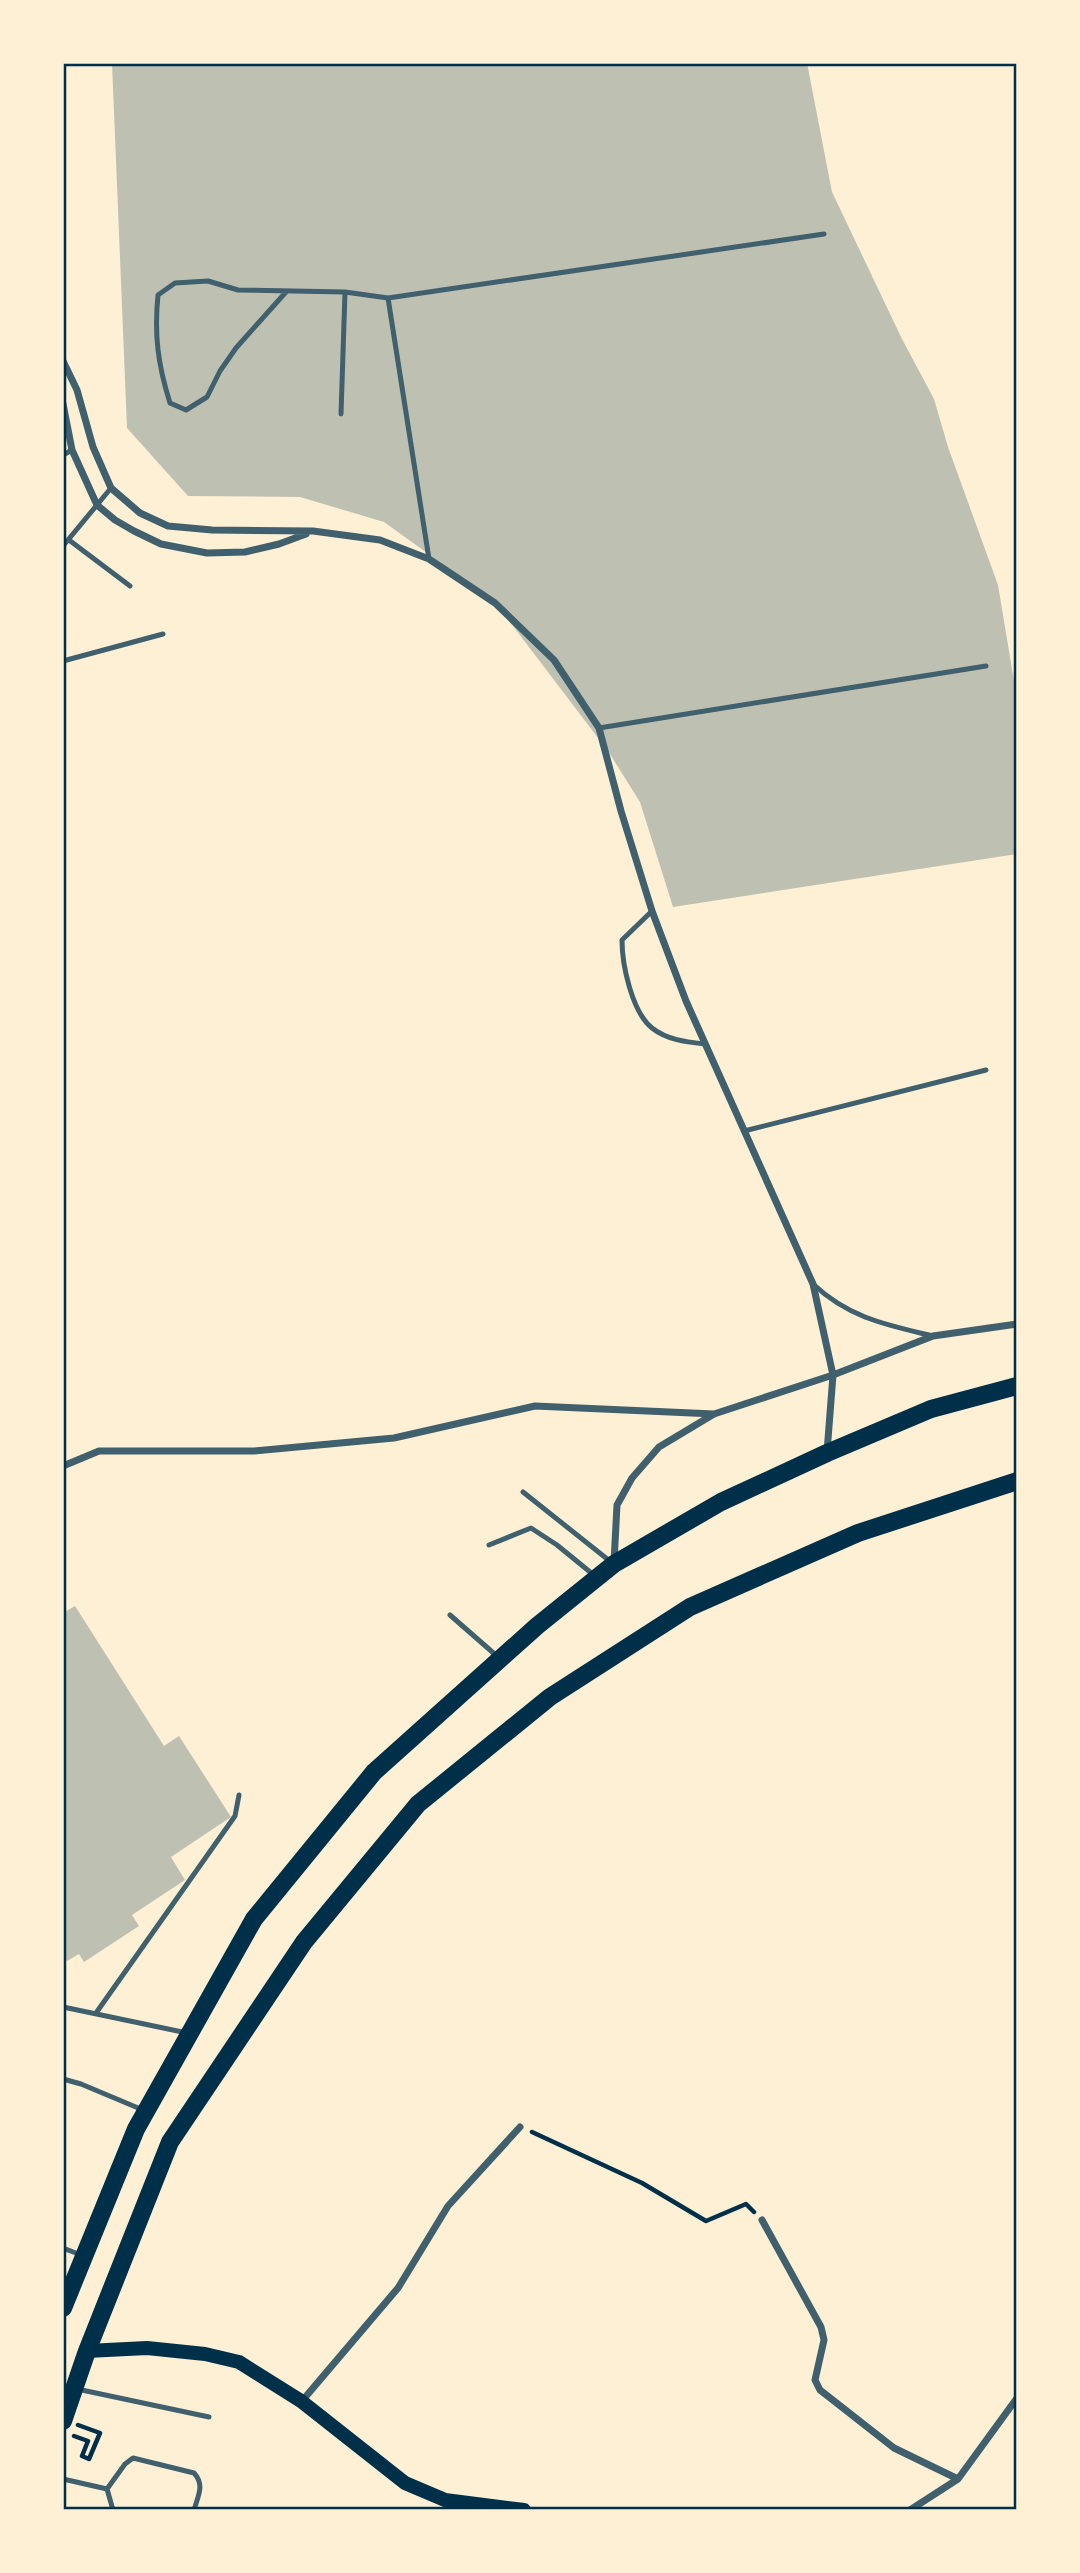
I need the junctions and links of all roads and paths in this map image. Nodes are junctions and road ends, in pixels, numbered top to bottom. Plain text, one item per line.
1 (824, 234) dead end
2 (286, 292) junction
3 (345, 292) junction
4 (388, 298) junction
5 (63, 360) edge
6 (63, 404) edge
7 (341, 415) dead end
8 (72, 450) junction
9 (63, 455) edge
10 (111, 488) junction
11 (97, 505) junction
12 (313, 531) junction
13 (69, 540) junction
14 (63, 546) edge
15 (429, 559) junction
16 (130, 586) dead end
17 (163, 634) dead end
18 (63, 661) edge
19 (986, 666) dead end
20 (599, 728) junction
21 (652, 911) junction
22 (705, 1044) junction
23 (986, 1070) dead end
24 (744, 1131) junction
25 (813, 1284) junction
26 (1017, 1324) edge
27 (933, 1336) junction
28 (833, 1375) junction
29 (1017, 1385) edge
30 (714, 1414) junction
31 (827, 1452) junction
32 (63, 1466) edge
33 (1017, 1481) edge
34 (523, 1492) dead end
35 (489, 1545) dead end
36 (614, 1564) junction
37 (597, 1578) junction
38 (450, 1615) dead end
39 (501, 1659) junction
40 (239, 1795) dead end
41 (63, 2007) edge
42 (96, 2013) junction
43 (190, 2034) junction
44 (63, 2079) edge
45 (146, 2112) junction
46 (520, 2127) joint
47 (762, 2220) joint
48 (63, 2248) edge
49 (84, 2256) junction
50 (63, 2308) edge
51 (87, 2351) junction
52 (74, 2389) junction
53 (1017, 2398) edge
54 (302, 2402) junction
55 (209, 2417) dead end
56 (63, 2421) edge
57 (100, 2433) dead end
58 (88, 2441) dead end
59 (63, 2479) edge
60 (958, 2479) junction
61 (107, 2489) junction
62 (446, 2505) edge
63 (113, 2510) edge
64 (194, 2510) edge
65 (524, 2510) edge
66 (910, 2510) edge

1 - 4 lane
2 - 2 lane
2 - 3 lane
3 - 4 lane
3 - 7 lane
4 - 15 lane
5 - 10 street
6 - 8 street
8 - 9 lane
8 - 11 street
10 - 11 lane
10 - 12 street
11 - 12 street
11 - 13 lane
12 - 15 street
13 - 14 lane
13 - 16 lane
15 - 20 street
17 - 18 lane
19 - 20 lane
20 - 21 street
21 - 22 street
21 - 22 lane
22 - 24 street
23 - 24 lane
24 - 25 street
25 - 27 lane
25 - 28 street
26 - 27 street
27 - 28 street
28 - 30 street
28 - 31 street
29 - 31 highway
30 - 32 street
30 - 36 street
31 - 36 highway
33 - 51 highway
34 - 36 lane
35 - 37 lane
36 - 37 highway
37 - 39 highway
38 - 39 lane
39 - 43 highway
40 - 42 lane
41 - 42 lane
42 - 43 lane
43 - 45 highway
44 - 45 lane
45 - 49 highway
46 - 47 path
46 - 54 street
47 - 60 street
48 - 49 lane
49 - 50 highway
51 - 52 highway
51 - 54 main road
52 - 55 lane
52 - 56 highway
53 - 60 street
54 - 62 main road
57 - 58 path
59 - 61 lane
60 - 66 street
61 - 63 lane
61 - 64 lane
62 - 65 main road

